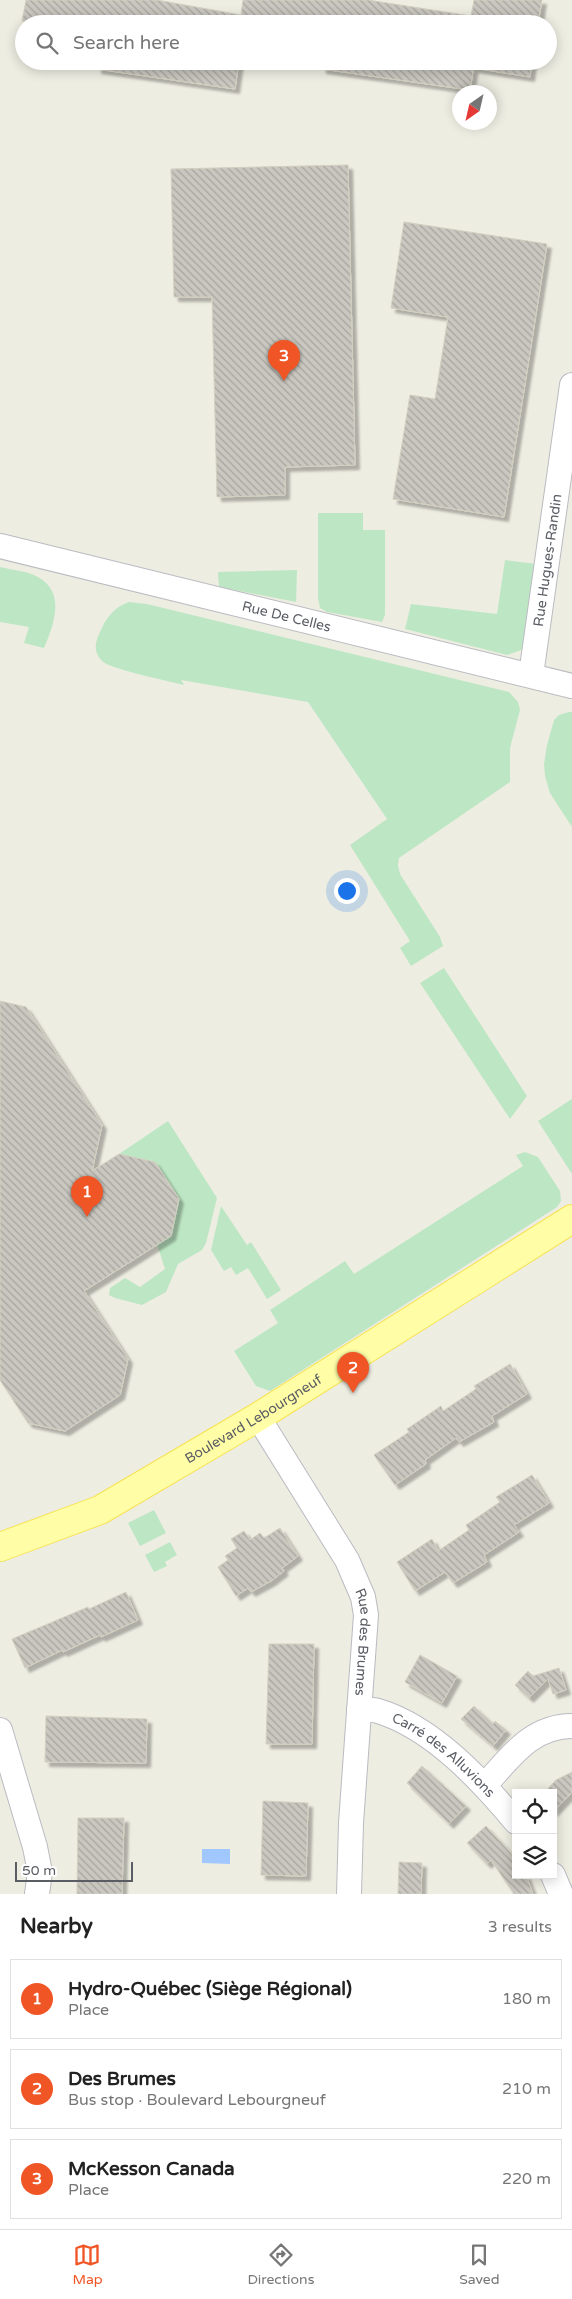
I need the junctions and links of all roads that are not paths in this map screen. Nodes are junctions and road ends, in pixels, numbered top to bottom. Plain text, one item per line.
1 (572, 385) edge
2 (0, 546) edge
3 (531, 675) junction
4 (572, 686) edge
5 (572, 1219) edge
6 (258, 1417) junction
7 (0, 1547) edge
8 (359, 1710) junction
9 (572, 1726) edge
10 (0, 1730) edge
11 (484, 1785) junction
12 (512, 1817) edge
13 (555, 1879) edge
14 (37, 1894) edge
15 (350, 1894) edge
16 (562, 1894) edge

1 - 3 street, Rue Hugues-Randin
2 - 3 street, Rue De Celles
3 - 4 street, Rue De Celles
5 - 6 main road, Boulevard Lebourgneuf
6 - 7 main road, Boulevard Lebourgneuf
6 - 8 street, Rue des Brumes
8 - 11 street, Carré des Alluvions
8 - 15 street, Rue des Brumes
9 - 11 street
10 - 14 street
11 - 12 street, Carré des Alluvions
13 - 16 street

